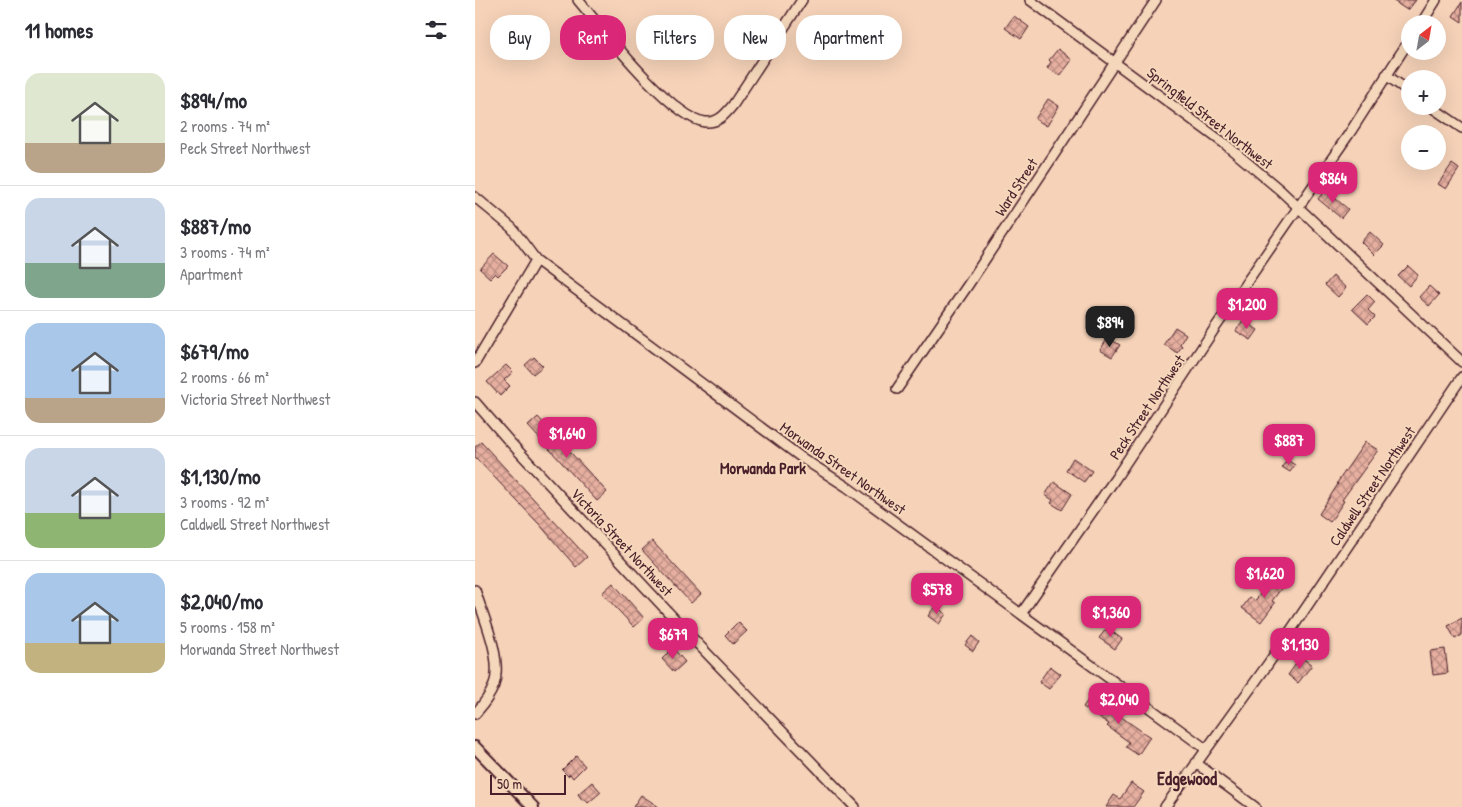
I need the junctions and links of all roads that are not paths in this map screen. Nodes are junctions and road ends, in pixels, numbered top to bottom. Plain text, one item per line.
1 (578, 0) edge
2 (802, 0) edge
3 (1030, 0) edge
4 (1155, 0) edge
5 (1437, 0) edge
6 (1427, 15) edge
7 (1401, 53) edge
8 (1115, 62) junction
9 (1386, 75) junction
10 (1401, 86) edge
11 (1443, 115) edge
12 (1462, 128) edge
13 (475, 197) edge
14 (1299, 208) junction
15 (536, 260) junction
16 (1462, 362) edge
17 (475, 363) edge
18 (1462, 377) edge
19 (897, 388) dead end
20 (475, 402) edge
21 (475, 590) edge
22 (1021, 614) junction
23 (479, 617) edge
24 (475, 714) edge
25 (475, 748) edge
26 (1207, 749) junction
27 (1196, 763) junction
28 (533, 807) edge
29 (855, 807) edge
30 (1165, 807) edge
31 (1255, 807) edge

1 - 2 street
3 - 8 street, Springfield Street Northwest
4 - 8 street, Ward Street
5 - 6 street
7 - 9 street, Peck Street Northwest
8 - 14 street, Springfield Street Northwest
8 - 19 street, Ward Street
9 - 10 street
9 - 14 street, Peck Street Northwest
11 - 12 street
13 - 15 street, Morwanda Street Northwest
14 - 16 street, Springfield Street Northwest
14 - 22 street, Peck Street Northwest
15 - 17 street
15 - 22 street, Morwanda Street Northwest
18 - 26 street, Caldwell Street Northwest
20 - 29 street, Victoria Street Northwest
21 - 23 street
22 - 26 street, Morwanda Street Northwest
23 - 24 street
25 - 28 street
26 - 27 street, Caldwell Street Northwest
27 - 30 street, Caldwell Street Northwest
27 - 31 street

